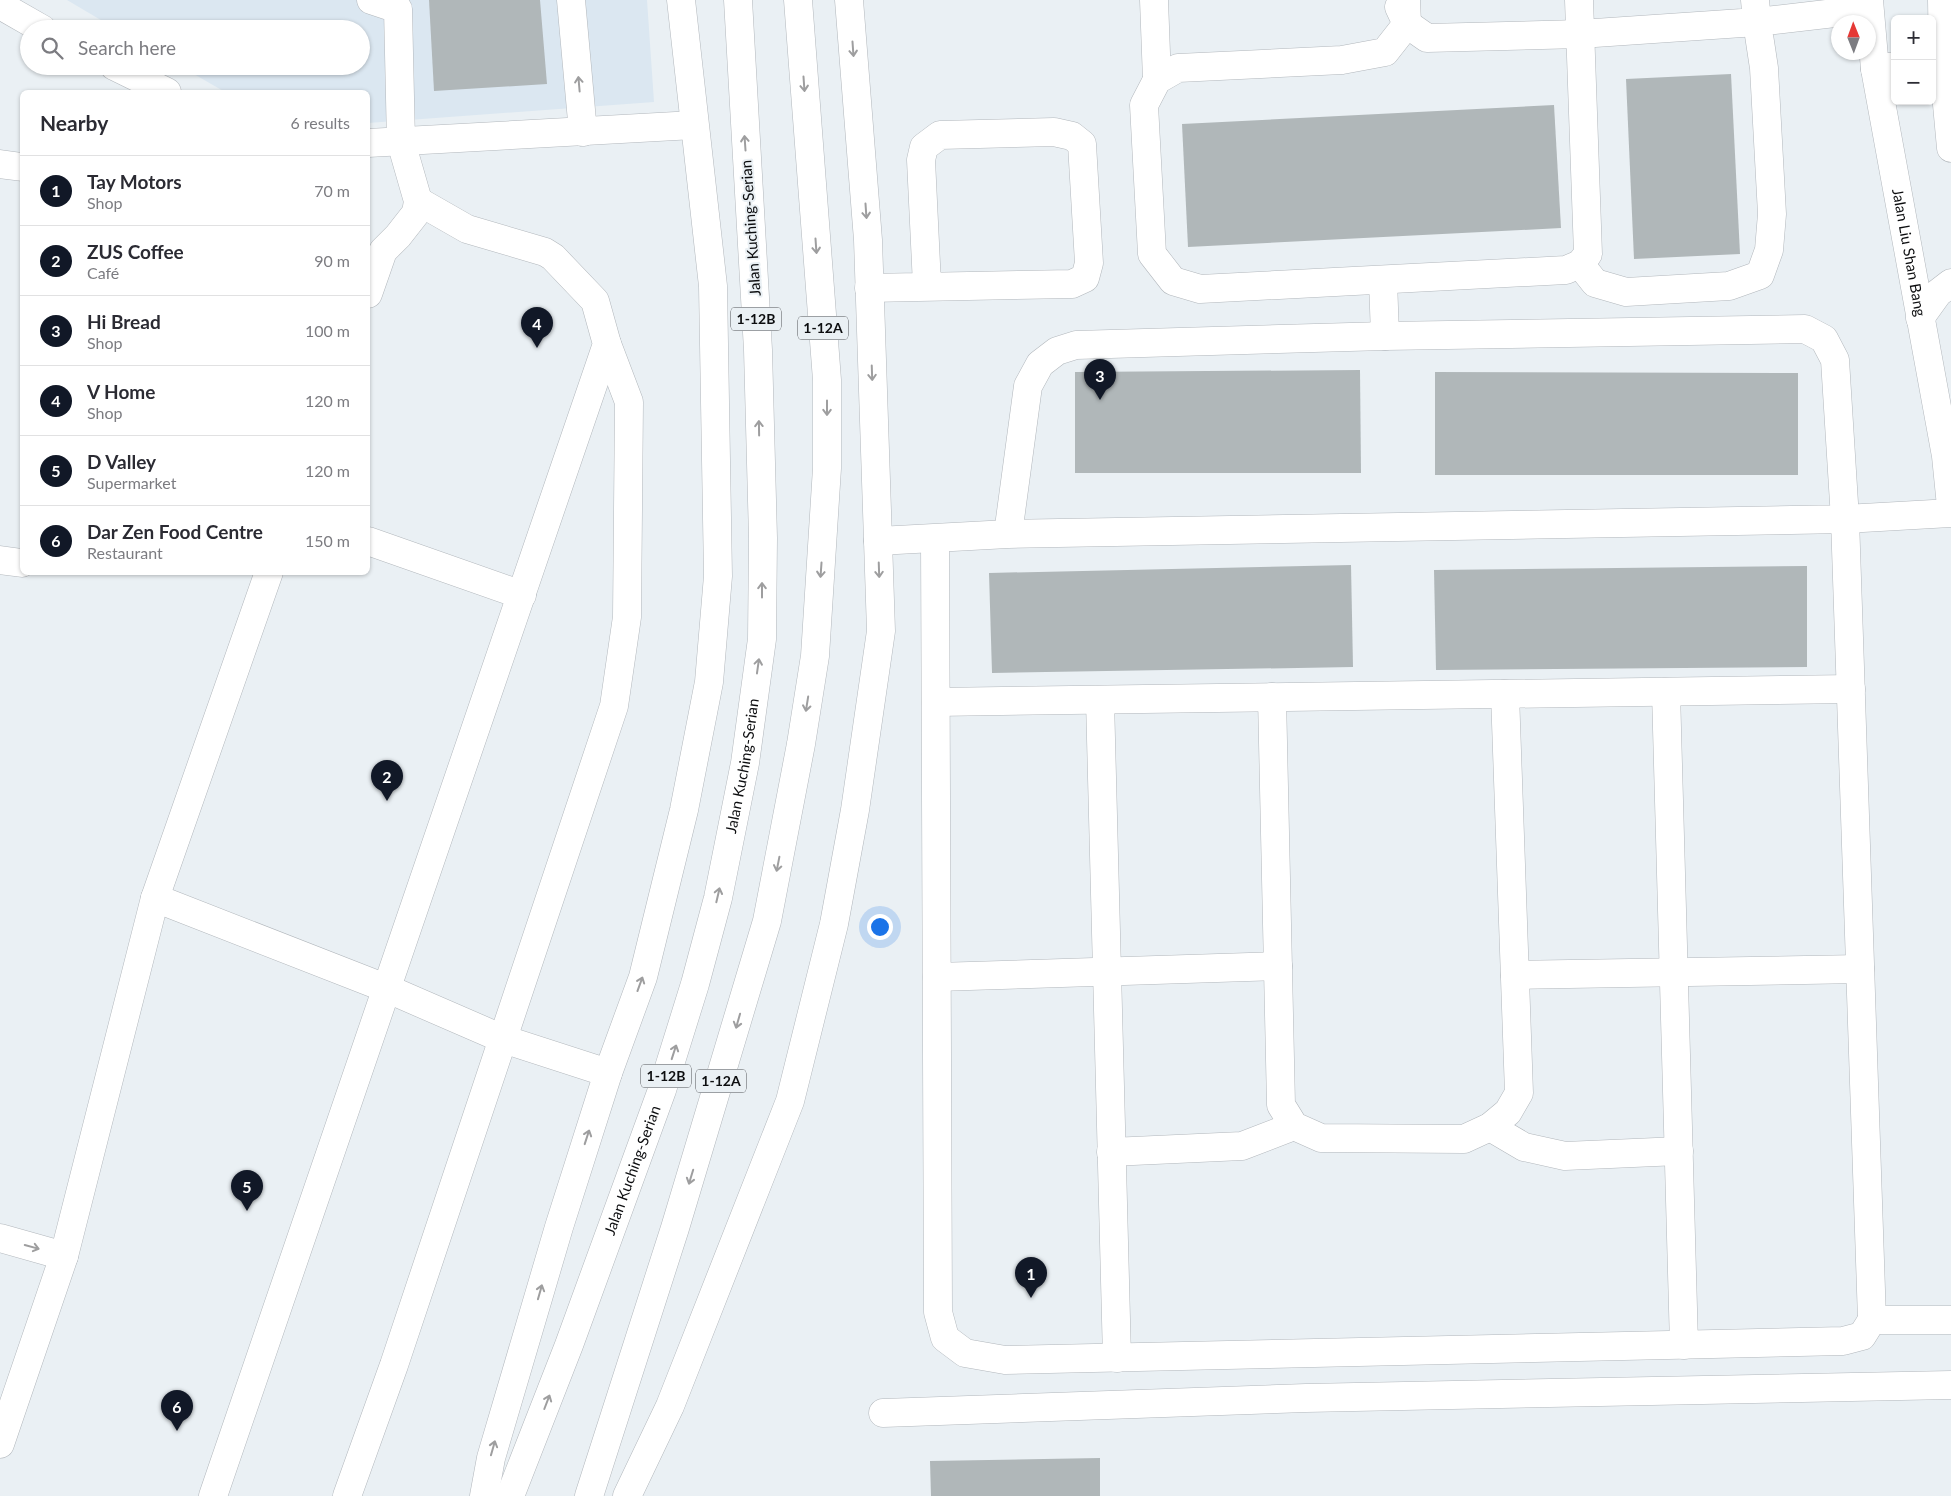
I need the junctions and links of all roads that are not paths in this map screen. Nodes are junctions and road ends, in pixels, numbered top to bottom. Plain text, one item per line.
1 (371, 0) edge
2 (571, 0) edge
3 (681, 0) edge
4 (738, 0) edge
5 (798, 0) edge
6 (849, 0) edge
7 (1154, 0) edge
8 (1395, 0) edge
9 (1579, 0) edge
10 (1942, 0) edge
11 (398, 4) edge
12 (0, 5) edge
13 (1869, 5) edge
14 (1756, 11) edge
15 (1407, 12) edge
16 (26, 20) edge
17 (1580, 34) junction
18 (1938, 62) edge
19 (1885, 67) edge
20 (132, 75) edge
21 (1157, 80) junction
22 (163, 90) edge
23 (694, 124) junction
24 (583, 132) junction
25 (401, 142) junction
26 (370, 143) edge
27 (1951, 148) edge
28 (0, 164) edge
29 (20, 168) edge
30 (418, 201) junction
31 (1580, 264) junction
32 (1382, 280) junction
33 (1951, 283) edge
34 (927, 285) junction
35 (370, 288) edge
36 (869, 288) junction
37 (1920, 318) junction
38 (1385, 336) junction
39 (607, 344) junction
40 (1948, 456) edge
41 (1951, 506) edge
42 (1951, 513) edge
43 (1845, 519) junction
44 (1008, 534) junction
45 (936, 539) junction
46 (878, 541) junction
47 (370, 542) edge
48 (0, 560) edge
49 (20, 563) edge
50 (268, 575) edge
51 (522, 595) junction
52 (1851, 689) junction
53 (1666, 692) junction
54 (1505, 694) junction
55 (1272, 697) junction
56 (1100, 700) junction
57 (936, 702) junction
58 (156, 898) junction
59 (1278, 966) junction
60 (1860, 969) junction
61 (1107, 972) junction
62 (1674, 972) junction
63 (1515, 975) junction
64 (937, 977) junction
65 (388, 989) junction
66 (503, 1040) junction
67 (608, 1073) junction
68 (1294, 1126) junction
69 (1490, 1127) junction
70 (1679, 1151) junction
71 (1111, 1152) junction
72 (0, 1238) edge
73 (64, 1256) junction
74 (1872, 1320) junction
75 (1951, 1320) edge
76 (1684, 1345) junction
77 (1116, 1358) junction
78 (1951, 1385) edge
79 (883, 1413) dead end
80 (0, 1444) edge
81 (213, 1496) edge
82 (347, 1496) edge
83 (484, 1496) edge
84 (510, 1496) edge
85 (589, 1496) edge
86 (627, 1496) edge

1 - 11 main road
24 -> 2 main road
3 - 23 main road
84 -> 4 main road, Jalan Kuching-Serian / 1-12B
5 -> 85 main road, 1-12A
6 -> 36 main road
7 - 21 main road
8 - 15 main road
9 - 17 main road
10 - 18 main road
11 - 25 main road
12 - 16 main road
13 - 14 main road
13 - 19 main road, Jalan Liu Shan Bang
14 - 17 main road
14 - 31 main road
15 - 17 main road
15 - 21 main road
17 - 31 main road
18 - 27 main road
19 - 37 main road, Jalan Liu Shan Bang
20 - 22 main road
21 - 32 main road
23 - 24 main road
67 -> 23 main road
24 - 25 main road
25 - 26 main road
25 - 30 main road
28 - 29 main road
30 - 35 main road
30 - 39 main road
31 - 32 main road
32 - 38 main road
33 - 37 main road
34 - 34 main road
34 - 36 main road
36 -> 46 main road
37 - 40 main road, Jalan Liu Shan Bang
38 - 43 main road
38 - 44 main road
39 - 51 main road
39 - 66 main road
40 - 41 main road, Jalan Liu Shan Bang
42 - 43 main road
43 - 44 main road
43 - 52 main road
44 - 45 main road
45 - 46 main road
45 - 57 main road
46 -> 86 main road
47 - 51 main road
48 - 49 main road
50 - 58 main road
51 - 65 main road
52 - 53 main road
52 - 60 main road
53 - 54 main road
53 - 62 main road
54 - 55 main road
54 - 63 main road
55 - 56 main road
55 - 59 main road
56 - 57 main road
56 - 61 main road
57 - 64 main road
58 - 65 main road
58 - 73 main road
59 - 61 main road
59 - 68 main road
60 - 62 main road
60 - 74 main road
61 - 64 main road
61 - 71 main road
62 - 63 main road
62 - 70 main road
63 - 69 main road
64 - 77 main road
65 - 66 main road
65 - 81 main road
66 - 67 main road
66 - 82 main road
83 -> 67 main road
68 - 69 main road
68 - 71 main road
69 - 70 main road
70 - 76 main road
71 - 77 main road
72 -> 73 main road
73 - 80 main road
74 - 75 main road
74 - 76 main road
76 - 77 main road
78 - 79 main road

